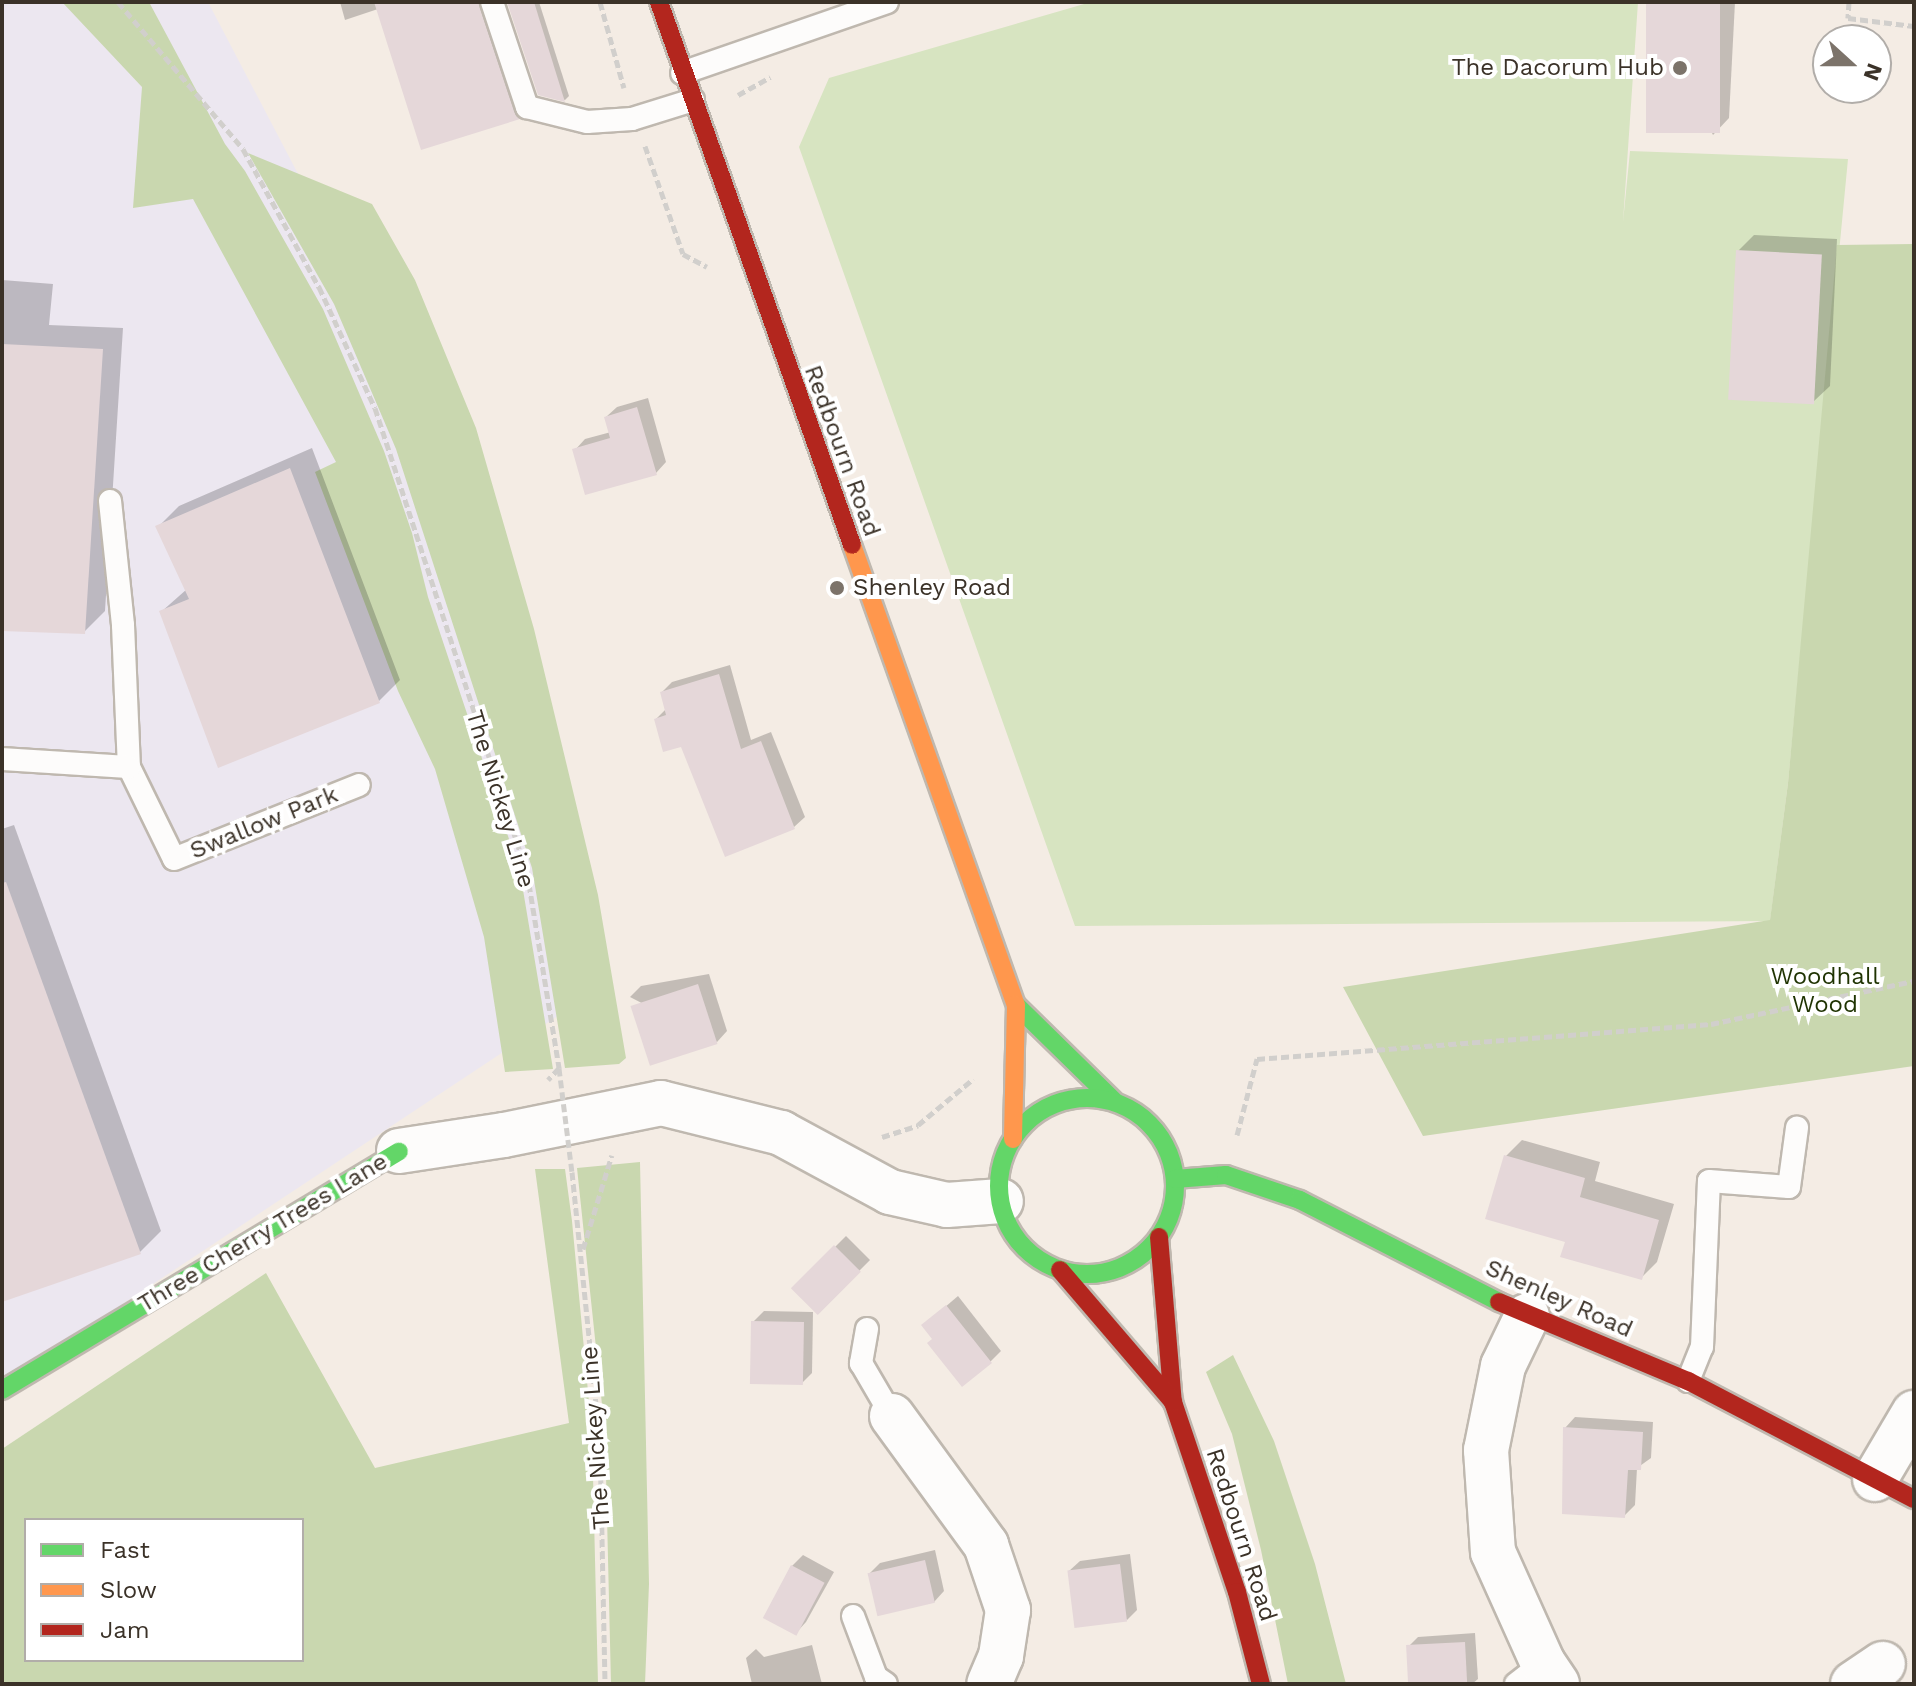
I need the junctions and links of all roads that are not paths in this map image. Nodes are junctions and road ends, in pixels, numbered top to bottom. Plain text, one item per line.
1 (492, 2) edge
2 (659, 2) edge
3 (887, 2) edge
4 (682, 73) junction
5 (693, 100) junction
6 (110, 501) dead end
7 (2, 759) edge
8 (129, 767) junction
9 (359, 785) dead end
10 (1016, 1005) junction
11 (1115, 1102) junction
12 (1797, 1128) dead end
13 (1013, 1139) junction
14 (399, 1151) joint
15 (1175, 1179) junction
16 (1001, 1201) junction
17 (1159, 1237) junction
18 (1060, 1270) junction
19 (1527, 1316) junction
20 (867, 1329) dead end
21 (1688, 1381) junction
22 (2, 1390) edge
23 (1173, 1402) junction
24 (1914, 1413) edge
25 (892, 1416) joint
26 (1875, 1479) junction
27 (1914, 1499) edge
28 (853, 1616) dead end
29 (1539, 1677) edge
30 (886, 1684) edge
31 (989, 1684) edge
32 (1261, 1684) edge

1 - 5 lane
2 - 4 main road, Redbourn Road
3 - 4 lane
4 - 5 main road, Redbourn Road
5 - 10 main road, Redbourn Road
6 - 8 lane, Swallow Park
7 - 8 lane
8 - 9 lane, Swallow Park
10 - 11 main road, Redbourn Road
10 - 13 main road, Redbourn Road
11 - 13 main road
11 - 15 main road
12 - 21 lane
13 - 16 main road
14 - 16 street, Three Cherry Trees Lane
14 - 22 main road, Three Cherry Trees Lane
15 - 17 main road
15 - 19 main road, Shenley Road
16 - 18 main road
17 - 18 main road
17 - 23 main road, Redbourn Road
18 - 23 main road, Redbourn Road
19 - 21 main road, Shenley Road
19 - 29 street
20 - 25 lane
21 - 26 main road, Shenley Road
23 - 32 main road, Redbourn Road
24 - 26 street
25 - 31 street
26 - 27 main road, Shenley Road
28 - 30 lane

